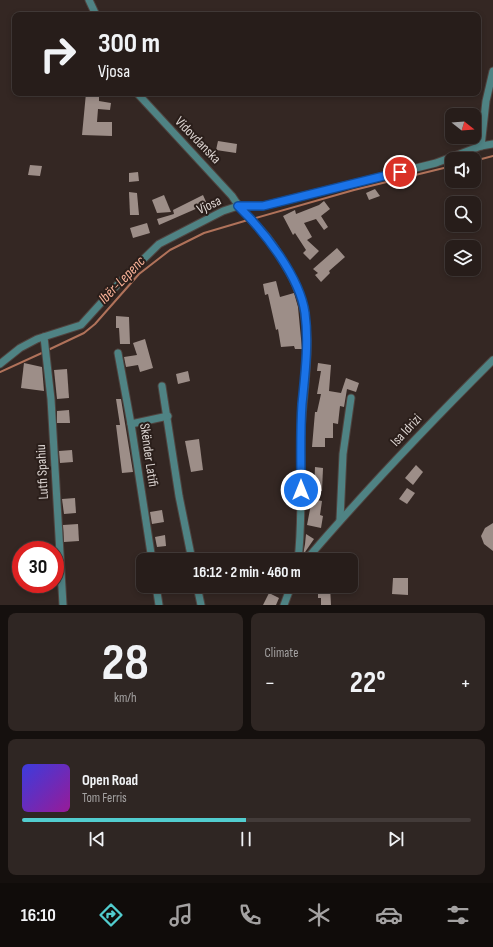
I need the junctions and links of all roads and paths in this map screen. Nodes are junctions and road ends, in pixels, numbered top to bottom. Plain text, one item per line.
1 (89, 0) edge
2 (95, 12) edge
3 (493, 71) edge
4 (139, 96) edge
5 (493, 144) edge
6 (482, 146) junction
7 (238, 206) junction
8 (44, 337) junction
9 (118, 353) dead end
10 (493, 360) edge
11 (0, 364) edge
12 (162, 386) dead end
13 (351, 398) dead end
14 (168, 416) junction
15 (131, 424) junction
16 (340, 520) junction
17 (151, 553) edge
18 (191, 553) edge
19 (299, 553) edge
20 (312, 553) edge
21 (157, 593) edge
22 (198, 593) edge
23 (288, 593) edge
24 (63, 605) edge
25 (159, 605) edge
26 (201, 605) edge
27 (284, 605) edge

1 - 2 street
3 - 6 street
4 - 7 street, Vidovdanska
5 - 6 street, Vjosa
6 - 7 street, Vjosa
7 - 8 street, Vjosa
7 - 19 street, Vidovdanska
8 - 11 street, Vjosa
8 - 24 street, Lutfi Spahiu
9 - 15 street, Skënder Latifi
10 - 16 street, Isa Idrizi
12 - 14 street
13 - 16 street
14 - 15 street
14 - 18 street
15 - 17 street, Skënder Latifi
16 - 20 street, Isa Idrizi
21 - 25 street
22 - 26 street
23 - 27 street

